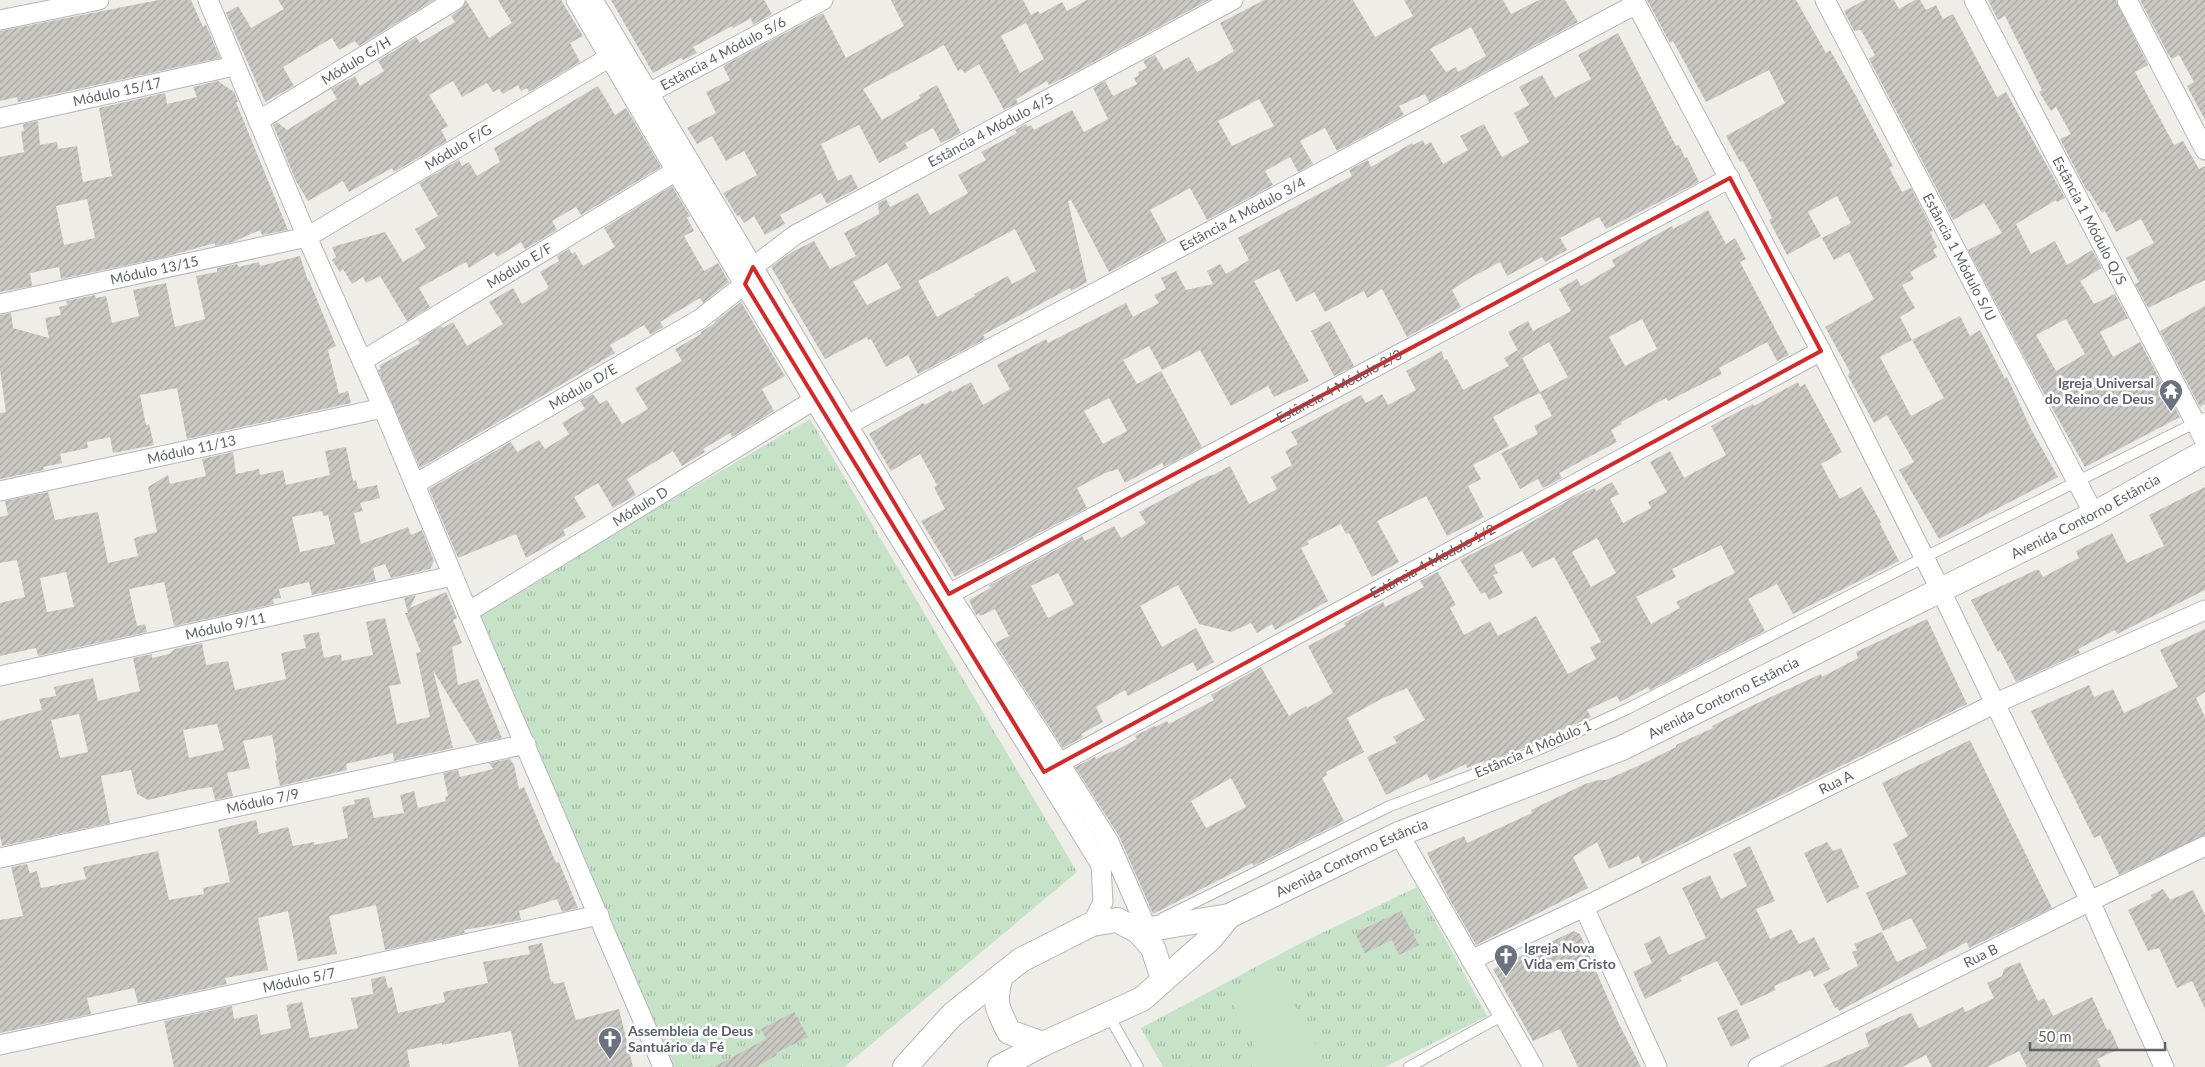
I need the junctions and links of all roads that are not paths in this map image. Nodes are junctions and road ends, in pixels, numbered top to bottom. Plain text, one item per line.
1 (100, 0) edge
2 (208, 0) edge
3 (455, 0) edge
4 (576, 0) edge
5 (593, 0) edge
6 (823, 0) edge
7 (1233, 0) edge
8 (1824, 0) edge
9 (1974, 0) edge
10 (2126, 0) edge
11 (1635, 2) edge
12 (0, 20) edge
13 (600, 26) junction
14 (610, 57) junction
15 (234, 66) junction
16 (649, 93) junction
17 (0, 118) edge
18 (258, 121) junction
19 (2205, 150) edge
20 (676, 172) junction
21 (1730, 178) junction
22 (307, 237) junction
23 (753, 267) junction
24 (745, 284) junction
25 (0, 304) edge
26 (1821, 351) junction
27 (362, 361) junction
28 (814, 400) junction
29 (383, 408) junction
30 (2200, 420) edge
31 (849, 424) junction
32 (2205, 442) edge
33 (2205, 452) edge
34 (2078, 482) junction
35 (415, 484) junction
36 (0, 491) edge
37 (2094, 514) junction
38 (1923, 558) junction
39 (452, 576) junction
40 (1940, 589) junction
41 (949, 594) junction
42 (2205, 610) edge
43 (468, 612) junction
44 (0, 676) edge
45 (1996, 703) junction
46 (526, 744) junction
47 (1052, 767) junction
48 (1399, 834) junction
49 (2205, 846) edge
50 (0, 858) edge
51 (2090, 901) junction
52 (1584, 907) junction
53 (599, 915) junction
54 (1229, 916) junction
55 (1092, 924) junction
56 (1138, 931) junction
57 (1471, 960) junction
58 (1001, 976) junction
59 (1163, 979) junction
60 (1503, 1015) junction
61 (1109, 1016) junction
62 (1043, 1044) junction
63 (0, 1045) edge
64 (663, 1067) edge
65 (905, 1067) edge
66 (1000, 1067) edge
67 (1138, 1067) edge
68 (1408, 1067) edge
69 (1533, 1067) edge
70 (1657, 1067) edge
71 (1758, 1067) edge
72 (2164, 1067) edge

1 - 12 street
2 - 15 street
3 - 18 street, Módulo G/H
4 - 13 street
5 - 13 street
6 - 16 street, Estância 4 Módulo 5/6
7 - 23 street, Estância 4 Módulo 4/5
8 - 34 street, Estância 1 Módulo S/U
9 - 30 street, Estância 1 Módulo Q/S
10 - 19 street
11 - 21 street
11 - 31 street, Estância 4 Módulo 3/4
13 - 14 street
13 - 16 street
14 - 20 street
14 - 22 street, Módulo F/G
15 - 17 street, Módulo 15/17
15 - 18 street
16 - 23 street
18 - 22 street
20 - 24 street
20 - 27 street, Módulo E/F
21 - 26 street
21 - 41 street, Estância 4 Módulo 2/3
22 - 25 street, Módulo 13/15
22 - 27 street
23 - 24 street
23 - 31 street
24 - 28 street
24 - 35 street, Módulo D/E
26 - 38 street
26 - 47 street, Estância 4 Módulo 1/2
27 - 29 street
28 - 31 street
28 - 43 street, Módulo D
28 - 47 street
29 - 35 street
29 - 36 street, Módulo 11/13
30 - 32 street, Estância 1 Módulo Q/S
30 - 34 lane, Estância 4 Módulo 1
31 - 41 street
33 - 37 street, Avenida Contorno Estância
34 - 37 street, Estância 1 Módulo S/U
34 - 38 lane, Estância 4 Módulo 1
35 - 39 street
37 - 40 street, Avenida Contorno Estância
38 - 40 street
38 - 56 lane, Estância 4 Módulo 1
39 - 43 street
39 - 44 street, Módulo 9/11
40 - 45 street
40 - 48 street, Avenida Contorno Estância
41 - 47 street
42 - 45 street, Rua A
43 - 46 street
45 - 51 street
45 - 52 street, Rua A
46 - 50 street, Módulo 7/9
46 - 53 street
47 - 55 street
47 - 56 street
48 - 54 street, Avenida Contorno Estância
48 - 57 street
49 - 51 street, Rua B
51 - 71 street, Rua B
51 - 72 street
52 - 57 street, Rua A
52 - 70 street
53 - 63 street, Módulo 5/7
53 - 64 street
54 - 56 street, Avenida Contorno Estância
54 - 59 street, Avenida Contorno Estância
55 - 56 street
55 - 58 street
56 - 59 street
57 - 60 street
58 - 62 street
58 - 65 street
59 - 61 street, Avenida Contorno Estância
60 - 68 lane
60 - 69 street
61 - 62 street, Avenida Contorno Estância
61 - 67 lane
62 - 66 street, Avenida Contorno Estância

